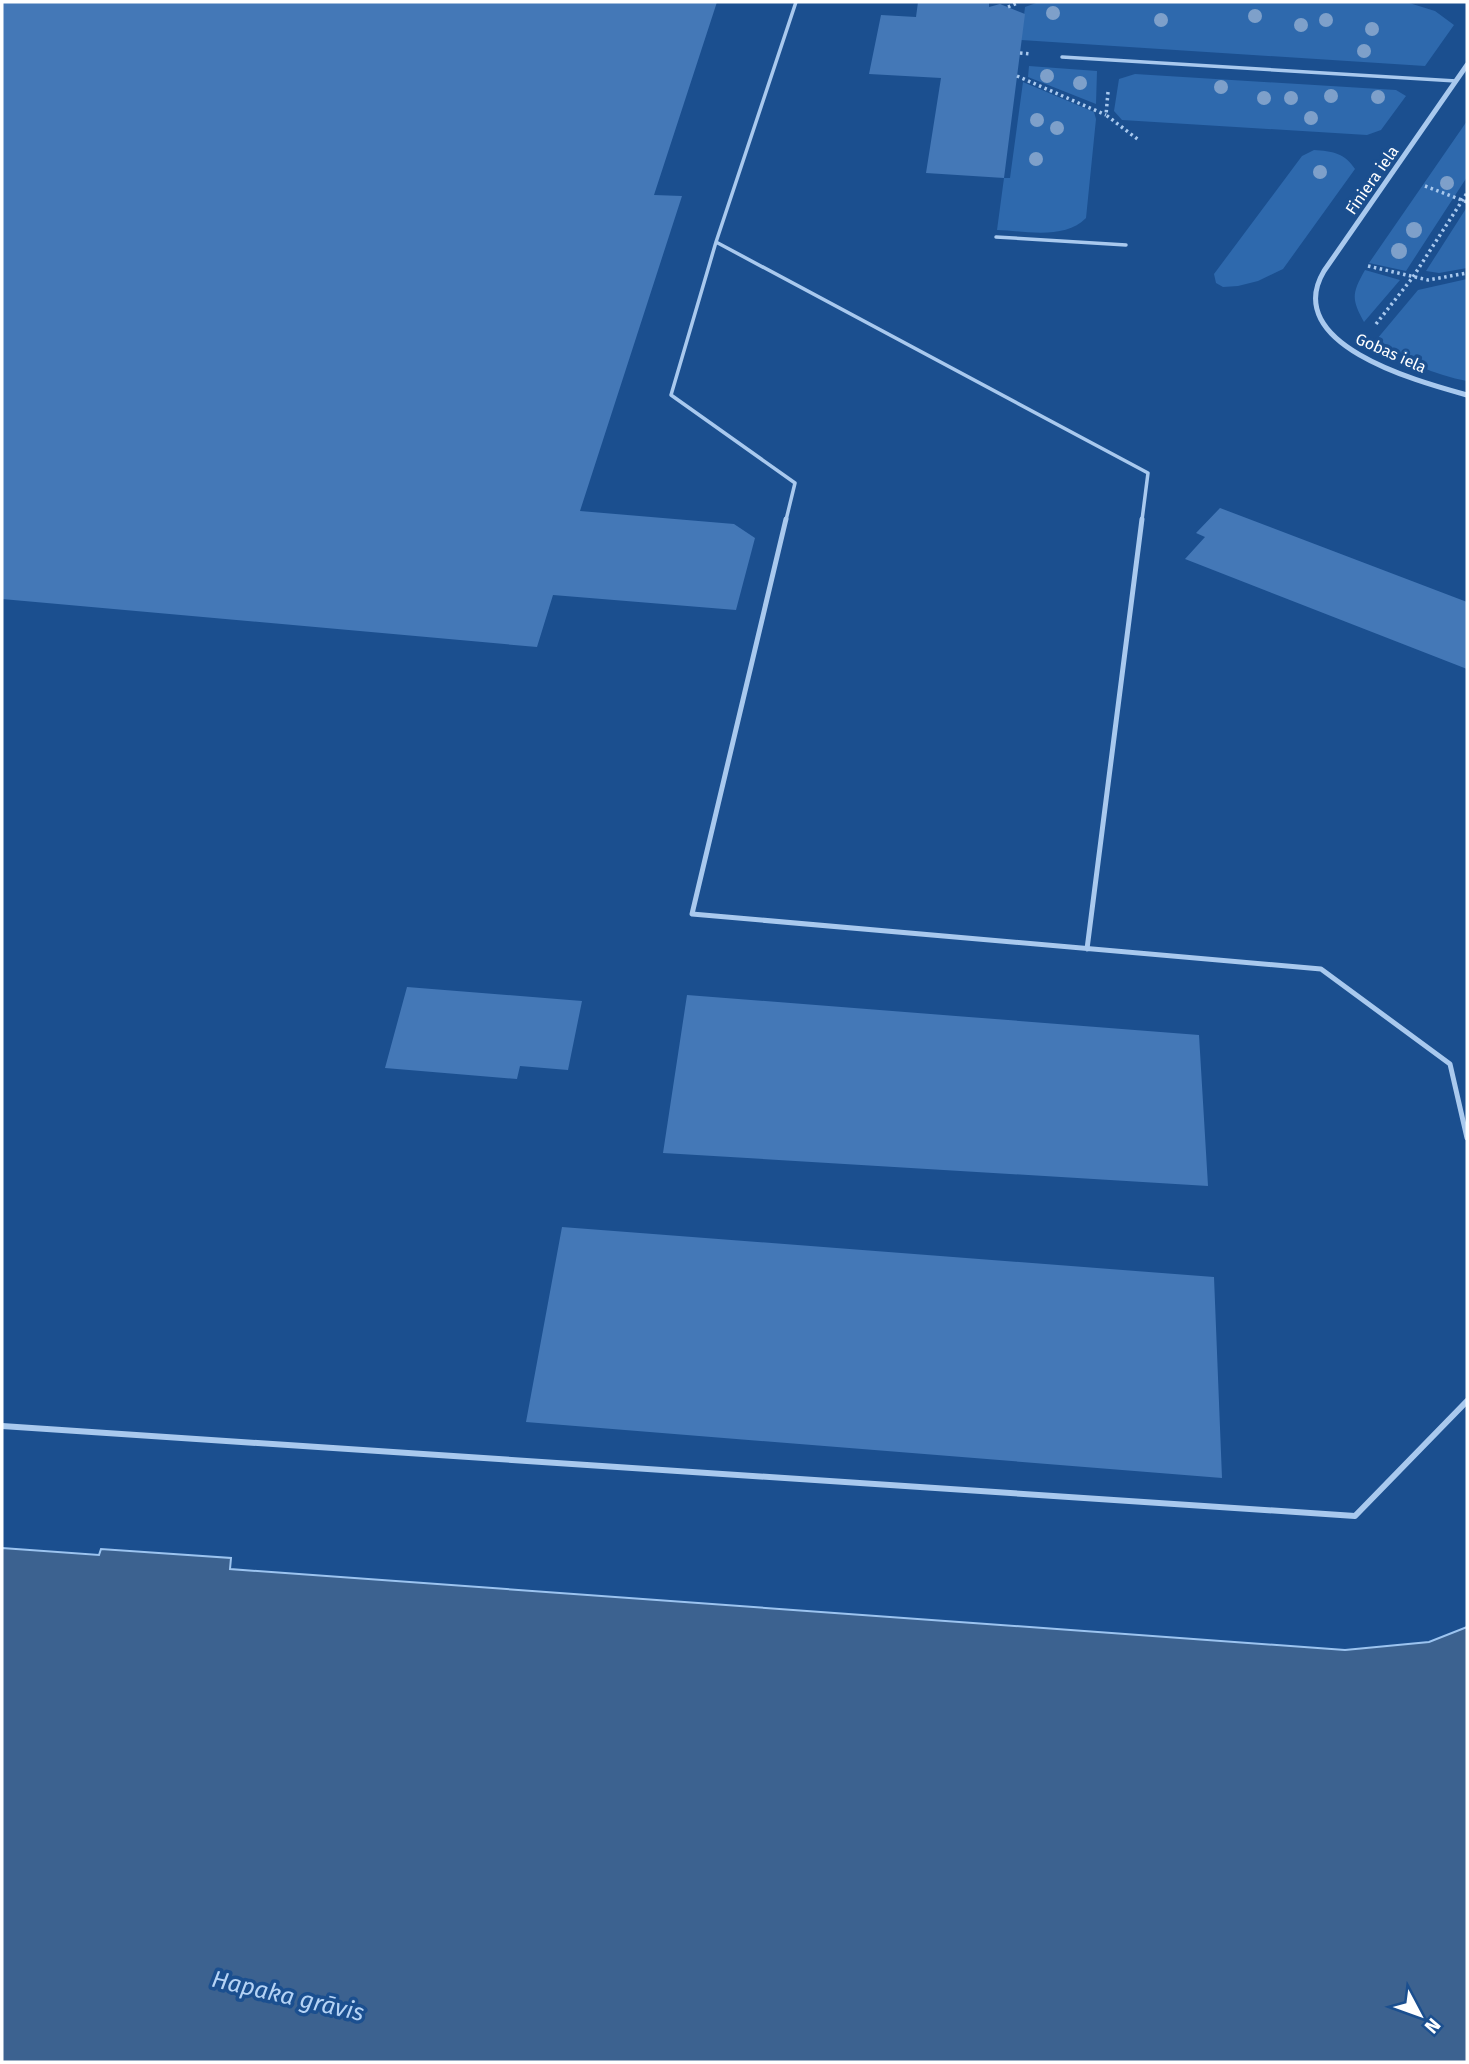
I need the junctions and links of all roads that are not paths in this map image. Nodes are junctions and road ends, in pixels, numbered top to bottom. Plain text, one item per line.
1 (796, 2) edge
2 (1062, 57) dead end
3 (1467, 65) edge
4 (1456, 81) junction
5 (996, 237) dead end
6 (716, 242) junction
7 (1126, 245) dead end
8 (1317, 316) joint
9 (1467, 395) edge
10 (1087, 949) junction
11 (1467, 1138) edge
12 (1467, 1401) edge
13 (2, 1426) edge

1 - 6 lane
2 - 4 lane
3 - 4 street, Finiera iela
4 - 8 street, Finiera iela
5 - 7 lane
6 - 10 lane
6 - 10 lane
8 - 9 street, Gobas iela
10 - 11 lane
12 - 13 lane

